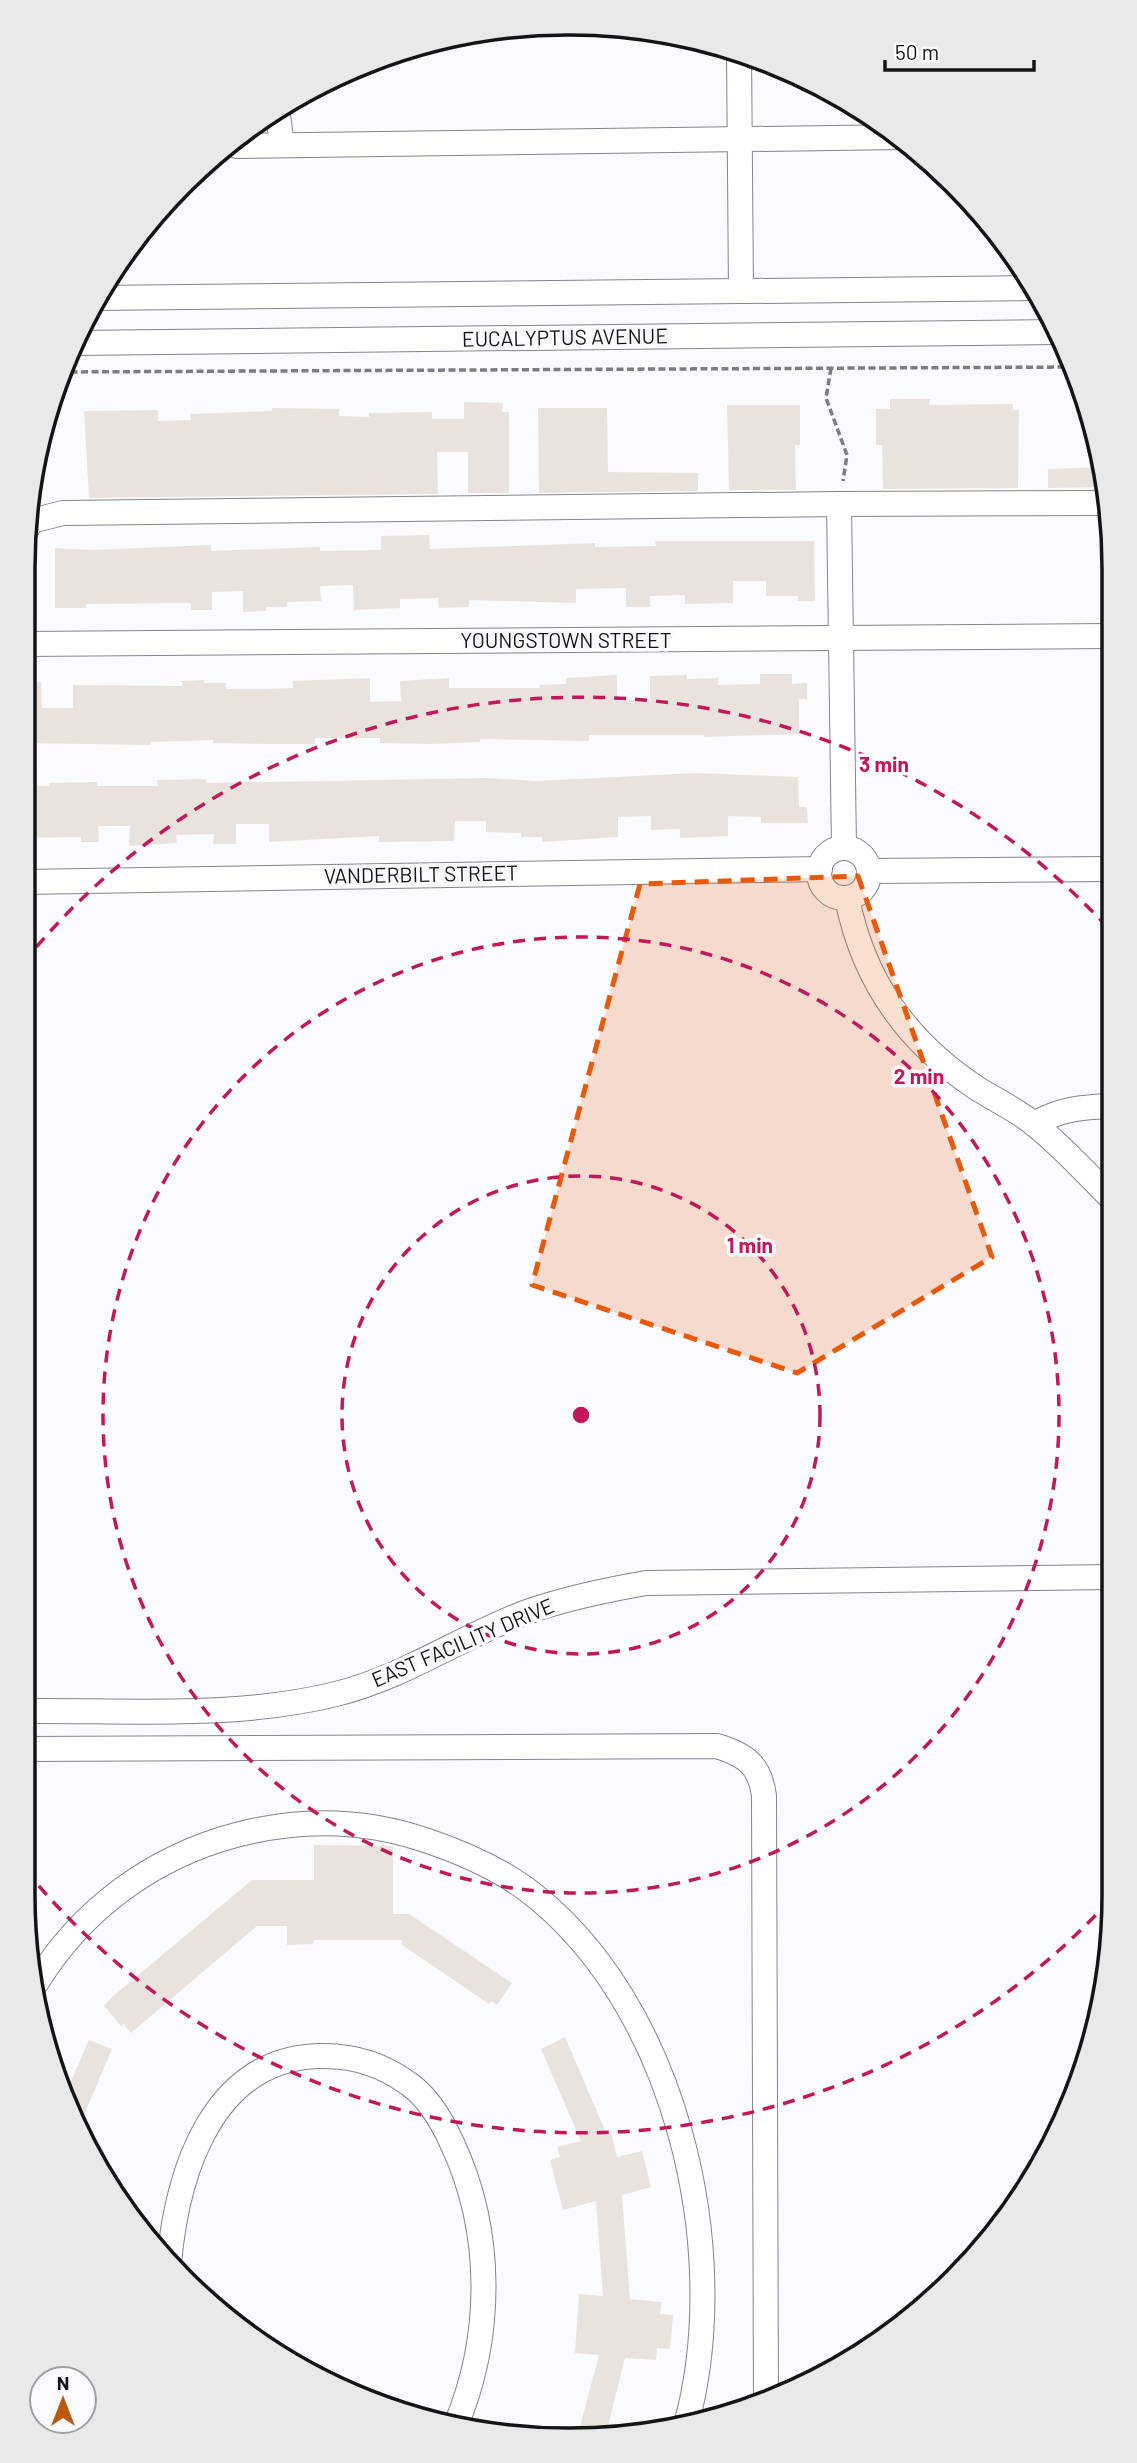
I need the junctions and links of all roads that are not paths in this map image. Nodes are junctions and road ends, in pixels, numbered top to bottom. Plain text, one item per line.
1 (739, 63) edge
2 (279, 121) edge
3 (882, 137) edge
4 (741, 138) junction
5 (282, 145) junction
6 (243, 146) edge
7 (1022, 288) edge
8 (741, 291) junction
9 (109, 298) edge
10 (1047, 332) edge
11 (86, 343) edge
12 (1097, 503) edge
13 (839, 504) junction
14 (38, 519) edge
15 (1102, 636) edge
16 (840, 639) junction
17 (35, 644) edge
18 (844, 848) junction
19 (820, 869) junction
20 (1102, 869) edge
21 (869, 872) junction
22 (35, 882) edge
23 (847, 898) junction
24 (1102, 1106) edge
25 (1034, 1124) junction
26 (1102, 1189) edge
27 (1102, 1577) edge
28 (35, 1711) edge
29 (35, 1749) edge
30 (42, 1976) edge
31 (171, 2250) edge
32 (766, 2390) edge
33 (688, 2415) edge
34 (459, 2417) edge

1 - 4 street
2 - 5 street
3 - 4 street
4 - 5 street
4 - 8 street
5 - 6 street
7 - 8 street
8 - 9 street
10 - 11 street, EUCALYPTUS AVENUE
12 - 13 street
13 - 14 street
13 - 16 street
15 - 16 street, YOUNGSTOWN STREET
16 - 17 street, YOUNGSTOWN STREET
16 - 18 street
18 - 19 street
18 - 21 street
19 - 22 street, VANDERBILT STREET
19 - 23 street
20 - 21 street
21 - 23 street
23 - 25 street
24 - 25 street
25 - 26 street
27 - 28 street, EAST FACILITY DRIVE
29 - 32 street
30 - 33 street
31 - 34 street

